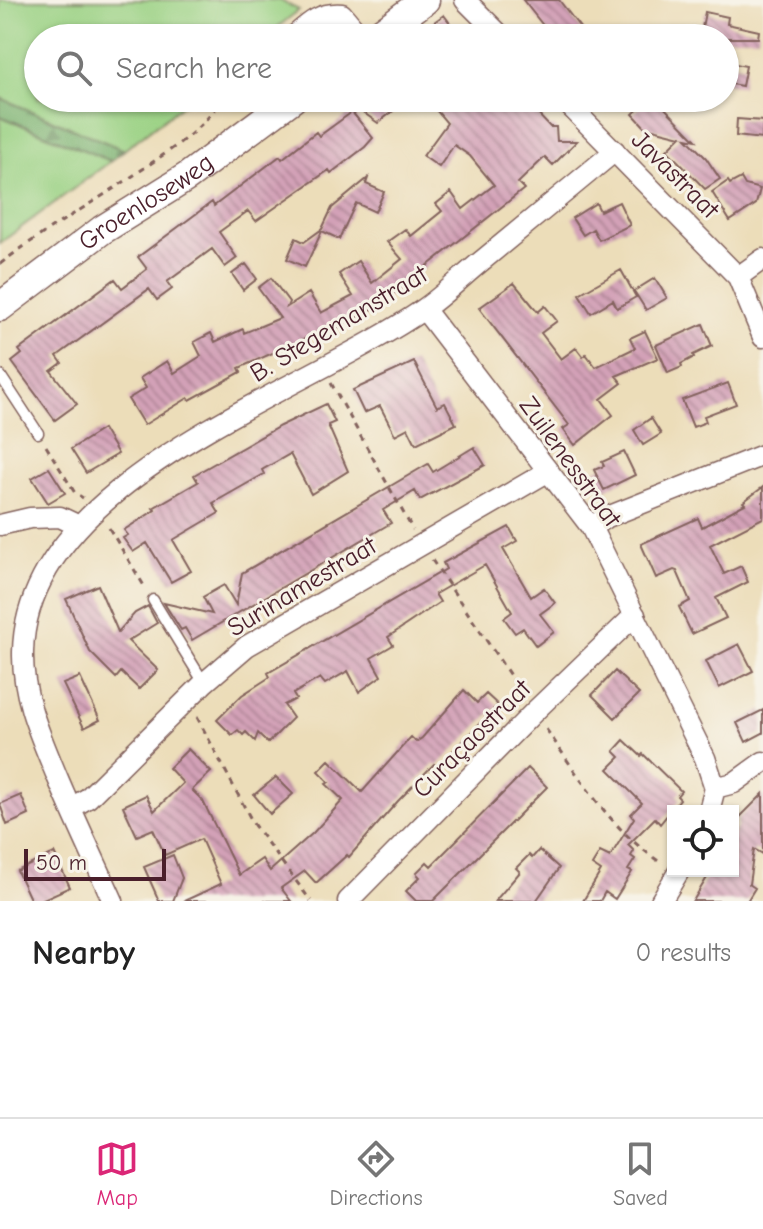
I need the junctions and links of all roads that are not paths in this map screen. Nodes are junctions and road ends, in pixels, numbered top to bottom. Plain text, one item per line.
1 (425, 0) edge
2 (465, 0) edge
3 (309, 24) edge
4 (350, 24) edge
5 (393, 24) edge
6 (489, 24) edge
7 (274, 112) edge
8 (576, 112) edge
9 (615, 151) junction
10 (763, 259) edge
11 (738, 277) junction
12 (0, 307) edge
13 (424, 309) junction
14 (763, 337) edge
15 (0, 375) edge
16 (38, 433) dead end
17 (763, 455) edge
18 (547, 472) junction
19 (0, 525) edge
20 (79, 526) junction
21 (591, 527) junction
22 (153, 600) dead end
23 (635, 615) junction
24 (204, 683) junction
25 (763, 762) edge
26 (715, 788) junction
27 (711, 805) edge
28 (71, 808) junction
29 (668, 877) edge
30 (113, 901) edge
31 (348, 901) edge
32 (661, 901) edge

1 - 5 main road
2 - 6 street
3 - 4 street
7 - 12 main road, Groenloseweg
8 - 9 street, Javastraat
9 - 11 street, Javastraat
9 - 13 street, B. Stegemanstraat
10 - 11 street
11 - 14 street, Javastraat
13 - 18 street, Zuilenesstraat
13 - 20 street, B. Stegemanstraat
15 - 16 lane
17 - 21 street
18 - 21 street, Zuilenesstraat
18 - 24 street, Surinamestraat
19 - 20 street
20 - 28 street, B. Stegemanstraat
21 - 23 street, Zuilenesstraat
22 - 24 lane
23 - 26 street, Zuilenesstraat
23 - 31 street, Curaçaostraat
24 - 28 street, Surinamestraat
25 - 26 street
26 - 27 street
28 - 30 street, B. Stegemanstraat
29 - 32 street

